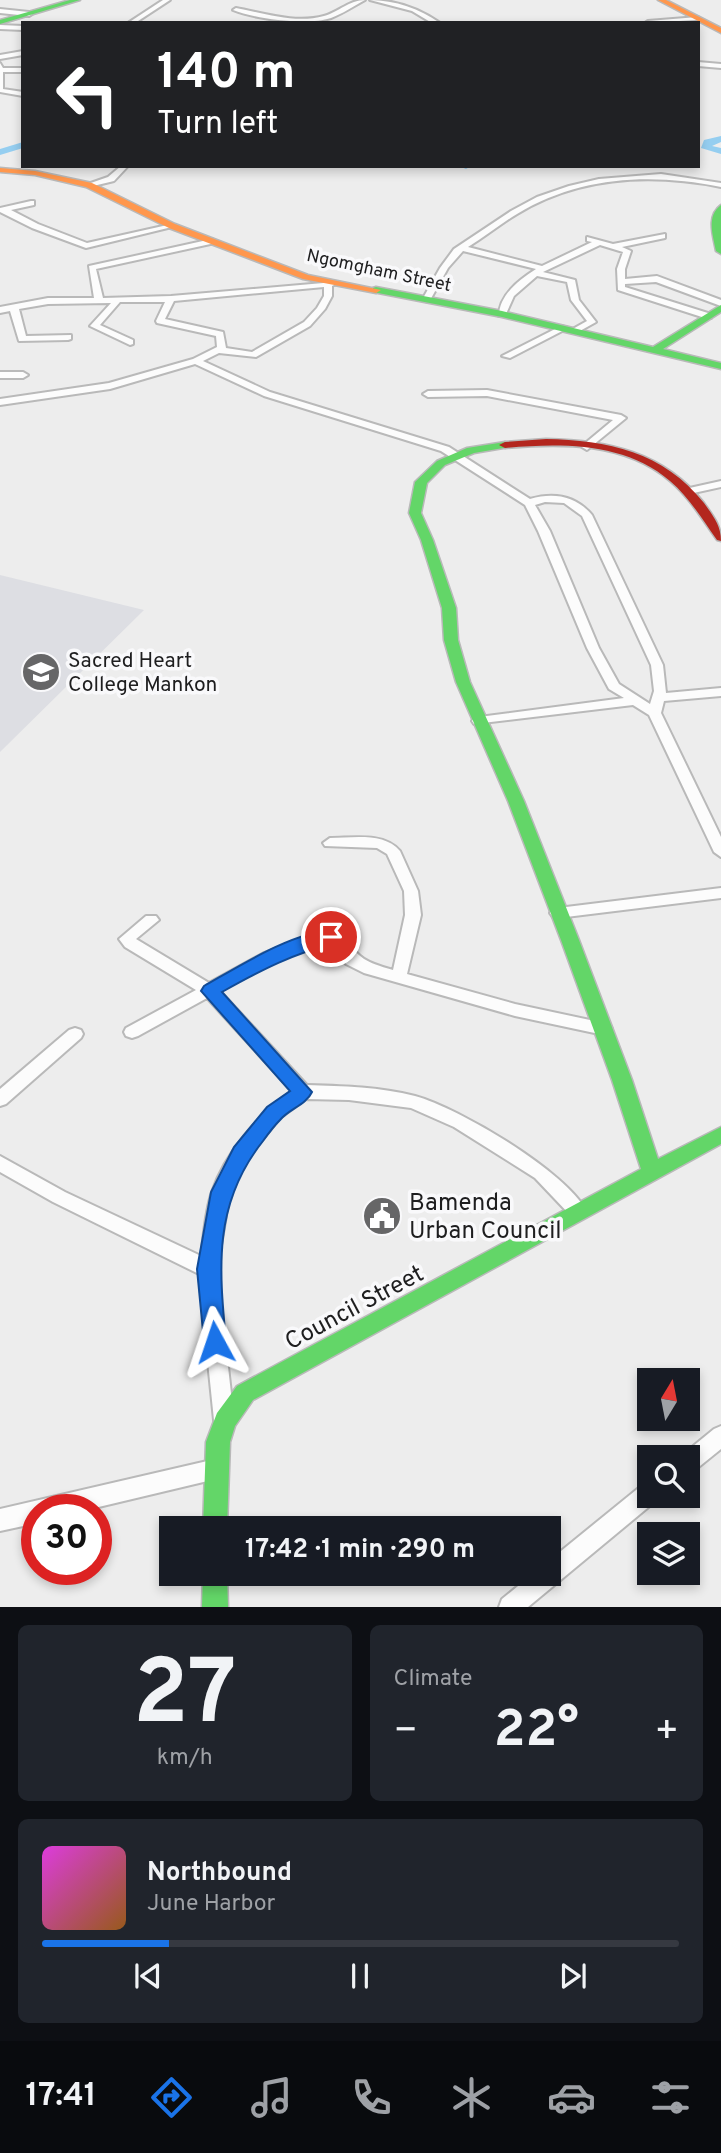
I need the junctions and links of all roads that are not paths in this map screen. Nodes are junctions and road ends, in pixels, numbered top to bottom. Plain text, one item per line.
1 (77, 0) edge
2 (167, 0) edge
3 (362, 0) edge
4 (373, 0) edge
5 (661, 0) edge
6 (242, 5) dead end
7 (0, 11) edge
8 (696, 18) junction
9 (26, 21) edge
10 (134, 21) edge
11 (433, 21) edge
12 (667, 21) edge
13 (21, 22) edge
14 (0, 25) edge
15 (720, 30) edge
16 (21, 53) edge
17 (0, 57) edge
18 (700, 64) edge
19 (721, 65) edge
20 (1, 67) edge
21 (21, 70) edge
22 (21, 94) edge
23 (123, 168) edge
24 (0, 170) edge
25 (89, 185) junction
26 (721, 185) edge
27 (31, 203) dead end
28 (2, 210) edge
29 (719, 212) edge
30 (172, 226) junction
31 (662, 236) dead end
32 (212, 241) junction
33 (720, 245) edge
34 (614, 247) junction
35 (462, 248) junction
36 (541, 271) junction
37 (620, 282) junction
38 (330, 284) junction
39 (171, 299) junction
40 (426, 300) junction
41 (99, 301) junction
42 (117, 301) junction
43 (14, 308) junction
44 (717, 309) edge
45 (0, 310) edge
46 (502, 314) junction
47 (569, 329) junction
48 (68, 337) dead end
49 (131, 342) dead end
50 (222, 349) junction
51 (656, 349) junction
52 (507, 356) dead end
53 (195, 361) junction
54 (721, 366) edge
55 (23, 374) dead end
56 (0, 375) edge
57 (428, 394) dead end
58 (0, 402) edge
59 (587, 447) junction
60 (459, 456) junction
61 (721, 484) edge
62 (689, 491) junction
63 (529, 503) junction
64 (721, 537) edge
65 (721, 692) edge
66 (658, 698) junction
67 (634, 701) junction
68 (654, 713) junction
69 (479, 721) junction
70 (330, 843) dead end
71 (721, 852) edge
72 (721, 893) edge
73 (558, 913) junction
74 (151, 920) dead end
75 (399, 976) junction
76 (210, 991) junction
77 (604, 1029) junction
78 (132, 1032) dead end
79 (75, 1034) dead end
80 (303, 1092) junction
81 (0, 1098) edge
82 (721, 1135) edge
83 (0, 1163) edge
84 (653, 1174) junction
85 (578, 1213) junction
86 (208, 1269) junction
87 (225, 1421) junction
88 (721, 1436) edge
89 (700, 1453) edge
90 (216, 1469) junction
91 (110, 1494) edge
92 (637, 1503) edge
93 (21, 1515) edge
94 (215, 1516) edge
95 (0, 1520) edge
96 (215, 1586) edge
97 (215, 1607) edge
98 (510, 1607) edge

1 - 9 main road
2 - 10 street
3 - 6 street
4 - 11 street
5 - 8 main road
7 - 9 street
8 - 12 street
8 - 15 main road
13 - 14 main road
16 - 17 street
18 - 19 street
20 - 21 street
20 - 22 street
23 - 25 street
24 - 25 main road, Ngomgham Street
25 - 30 main road, Ngomgham Street
26 - 35 street
27 - 28 street
28 - 30 street
29 - 33 main road
30 - 32 main road, Ngomgham Street
31 - 34 street
32 - 38 main road, Ngomgham Street
32 - 41 street
34 - 36 street
34 - 37 street
35 - 36 street
35 - 40 street
36 - 46 street
36 - 47 street
37 - 44 street
37 - 44 street
38 - 39 street
38 - 40 main road, Ngomgham Street
38 - 50 street
39 - 42 street
39 - 50 street
40 - 46 main road, Ngomgham Street
41 - 42 street
41 - 43 street
42 - 49 street
43 - 45 street
43 - 48 street
44 - 51 main road
46 - 47 main road, Ngomgham Street
47 - 51 main road, Ngomgham Street
47 - 52 street
50 - 53 street
51 - 54 main road, Ngomgham Street
53 - 58 street
53 - 60 street
55 - 56 street
57 - 59 street
59 - 60 main road
59 - 62 main road
60 - 63 street
60 - 69 main road
61 - 62 street
62 - 64 main road
63 - 66 street
63 - 67 street
65 - 66 street
66 - 68 street
67 - 68 street
67 - 69 street
68 - 71 street
69 - 73 main road
70 - 75 street
72 - 73 street
73 - 77 main road
74 - 76 street
75 - 76 street
75 - 77 street
76 - 78 street
76 - 80 street
77 - 84 main road
79 - 81 street
80 - 85 street
80 - 86 street
82 - 84 main road, Council Street
83 - 86 street
84 - 85 main road, Council Street
85 - 87 main road, Council Street
86 - 87 street
87 - 90 main road, Council Street
88 - 89 street
90 - 91 street
90 - 94 main road, Council Street
92 - 98 street
93 - 95 street
96 - 97 main road

